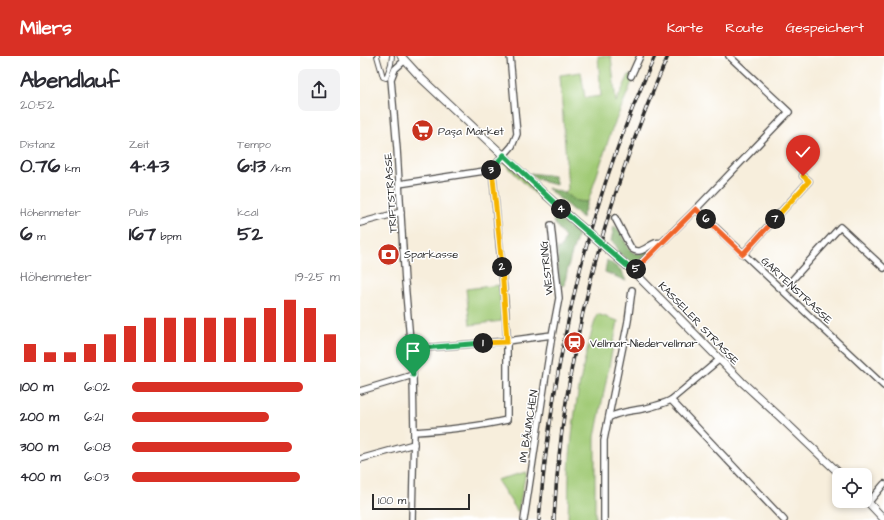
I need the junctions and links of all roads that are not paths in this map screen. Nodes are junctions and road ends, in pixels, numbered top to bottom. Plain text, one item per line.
1 (377, 56) edge
2 (392, 56) edge
3 (510, 56) edge
4 (640, 56) edge
5 (729, 56) edge
6 (403, 59) edge
7 (631, 76) dead end
8 (504, 155) junction
9 (491, 170) junction
10 (803, 176) dead end
11 (399, 184) junction
12 (696, 209) junction
13 (401, 212) junction
14 (615, 218) dead end
15 (360, 224) edge
16 (551, 225) dead end
17 (662, 243) junction
18 (743, 254) junction
19 (884, 268) edge
20 (633, 271) junction
21 (632, 290) dead end
22 (783, 290) junction
23 (552, 335) junction
24 (507, 342) junction
25 (411, 349) junction
26 (720, 359) junction
27 (413, 375) junction
28 (884, 386) edge
29 (360, 391) edge
30 (671, 400) junction
31 (610, 417) junction
32 (414, 432) junction
33 (414, 444) junction
34 (360, 459) edge
35 (834, 468) edge
36 (884, 484) edge
37 (872, 495) edge
38 (872, 506) edge
39 (884, 519) edge
40 (412, 520) edge
41 (524, 520) edge
42 (604, 520) edge
43 (784, 520) edge

1 - 2 street
3 - 8 street
4 - 7 street
5 - 12 street
6 - 8 main road, KASSELER STRASSE
6 - 11 street, TRIFTSTRASSE
8 - 9 street
8 - 20 main road, KASSELER STRASSE
9 - 11 street
9 - 24 street
10 - 18 street
11 - 13 street, TRIFTSTRASSE
12 - 17 street
12 - 18 street, GARTENSTRASSE
13 - 15 street
13 - 25 street, TRIFTSTRASSE
14 - 17 street
16 - 23 street, WESTRING
17 - 20 street
18 - 22 street, GARTENSTRASSE
19 - 22 street
20 - 26 main road, KASSELER STRASSE
21 - 31 street
22 - 28 street, GARTENSTRASSE
23 - 24 street
23 - 41 street, IM BÄUMCHEN
24 - 25 street
24 - 32 street
25 - 27 street, TRIFTSTRASSE
26 - 30 street
26 - 35 main road, KASSELER STRASSE
27 - 29 street
27 - 32 street, TRIFTSTRASSE
30 - 31 street
30 - 43 street
31 - 42 street
32 - 33 street, TRIFTSTRASSE
33 - 34 street
33 - 40 street, TRIFTSTRASSE
36 - 37 street
38 - 39 main road

